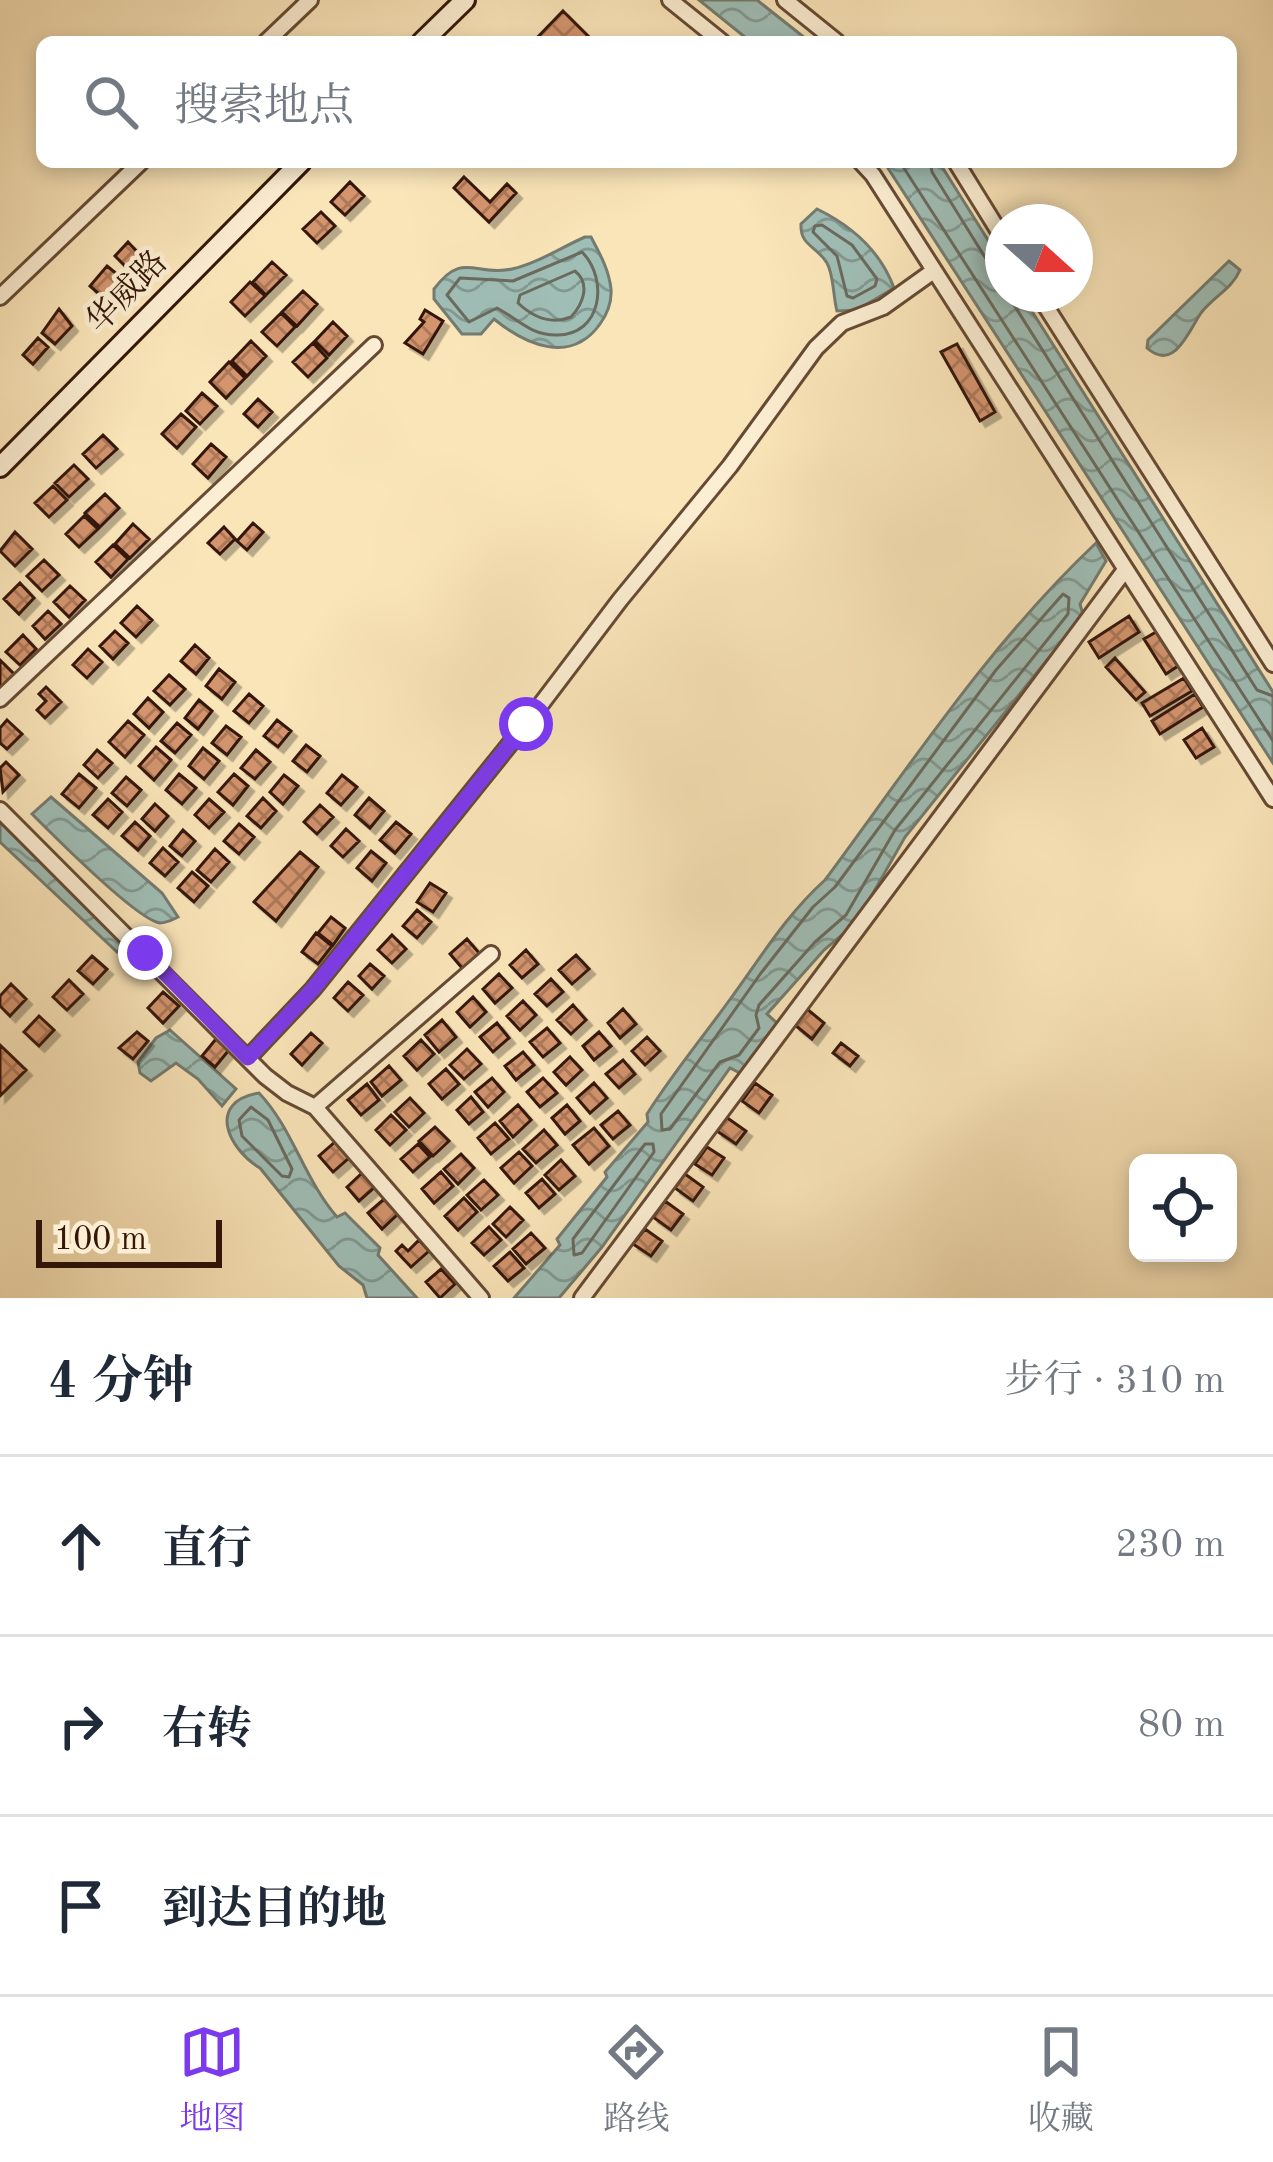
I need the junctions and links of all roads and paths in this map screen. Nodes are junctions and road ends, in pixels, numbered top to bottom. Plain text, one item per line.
1 (310, 0) edge
2 (435, 0) edge
3 (670, 0) edge
4 (785, 0) edge
5 (458, 6) edge
6 (272, 36) edge
7 (428, 36) edge
8 (715, 36) edge
9 (830, 36) edge
10 (135, 168) edge
11 (295, 168) edge
12 (866, 168) edge
13 (960, 168) edge
14 (985, 209) edge
15 (932, 272) junction
16 (0, 297) edge
17 (1049, 312) edge
18 (374, 345) dead end
19 (0, 467) edge
20 (1125, 570) junction
21 (1273, 664) edge
22 (0, 699) edge
23 (1273, 799) edge
24 (0, 810) edge
25 (491, 954) dead end
26 (248, 1058) junction
27 (316, 1107) junction
28 (481, 1298) edge
29 (582, 1298) edge

1 - 6 street
2 - 5 street
3 - 8 street
4 - 9 street
5 - 7 main road
10 - 16 street
11 - 19 main road, 华威路
12 - 15 street
13 - 14 street
15 - 20 street
15 - 26 street
17 - 21 street
18 - 22 street
20 - 23 street
20 - 29 street
24 - 26 street
25 - 27 street
26 - 27 street
27 - 28 street

